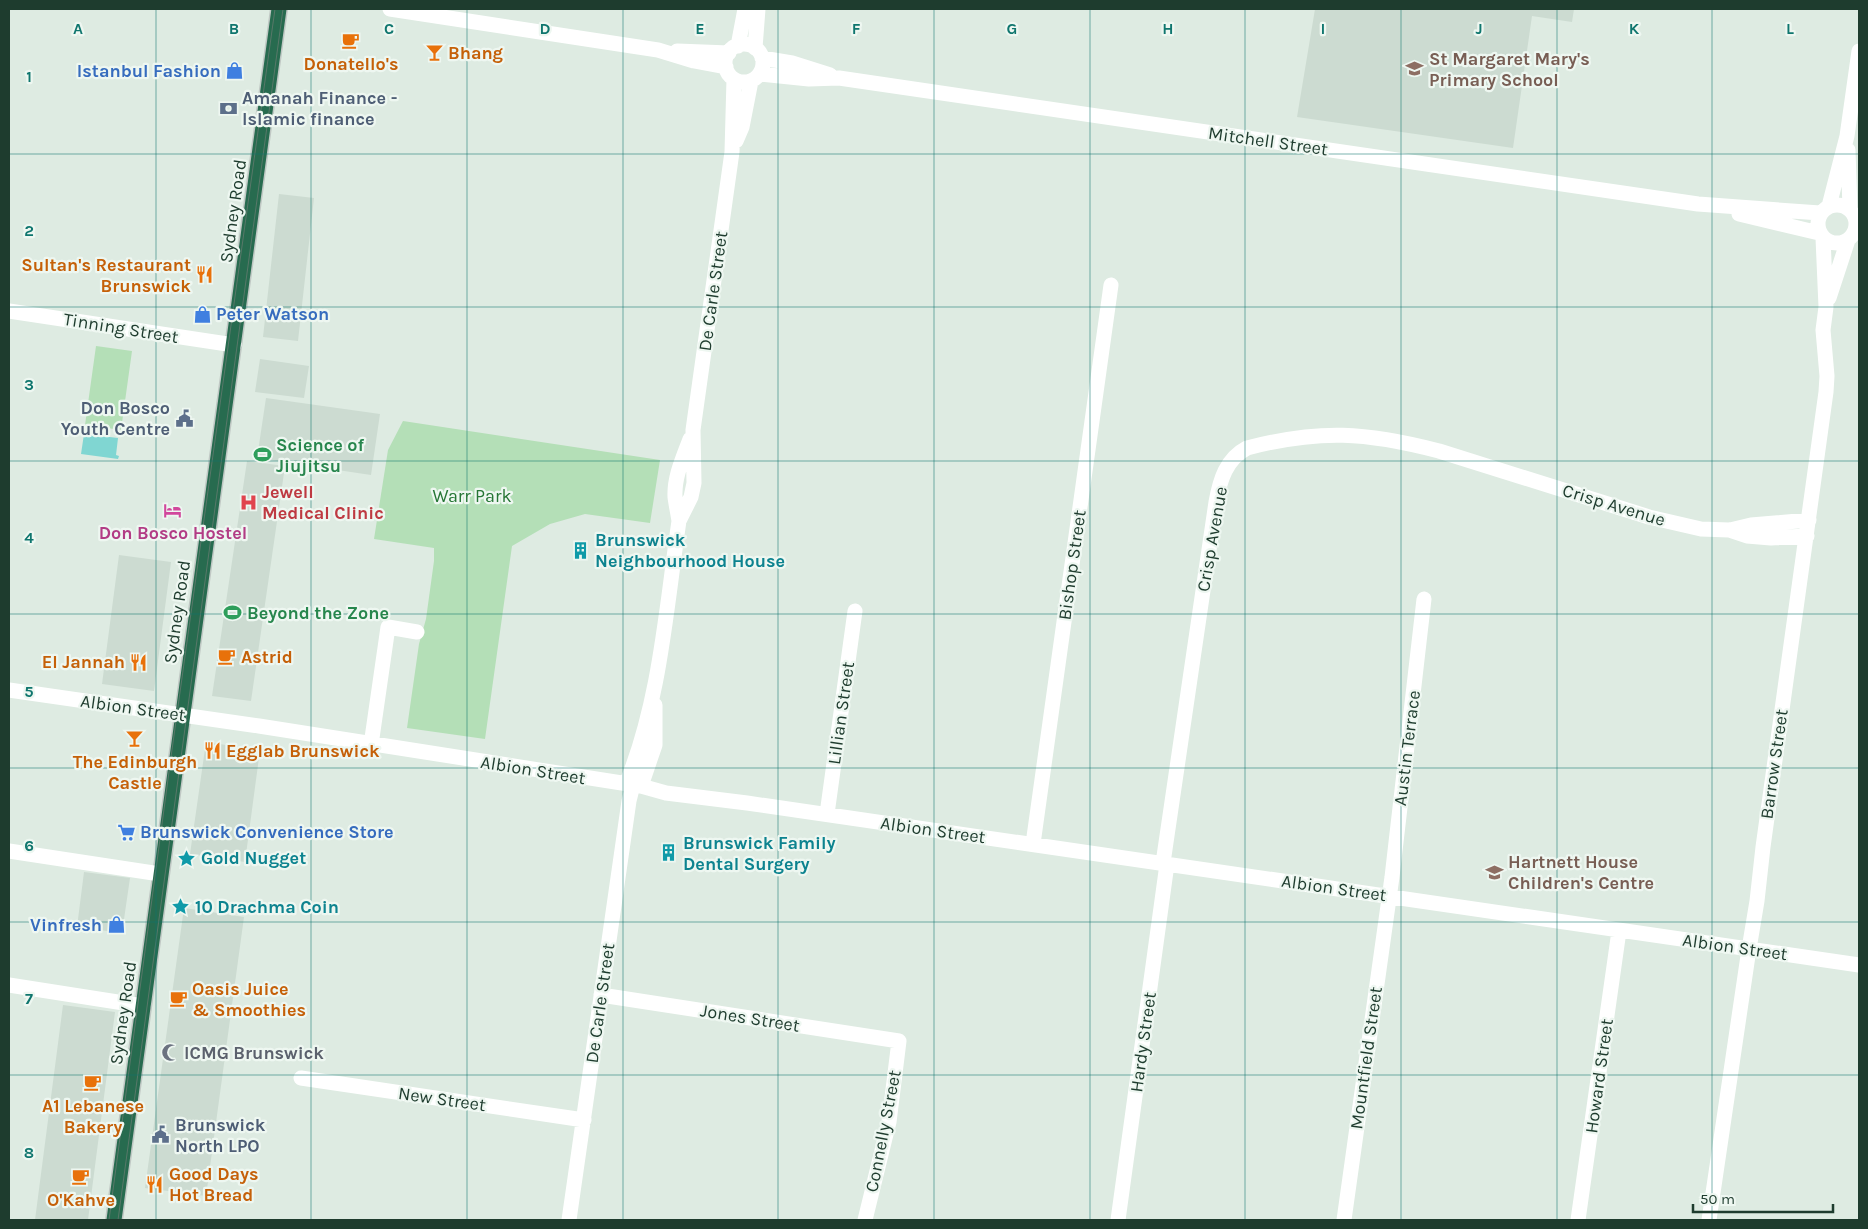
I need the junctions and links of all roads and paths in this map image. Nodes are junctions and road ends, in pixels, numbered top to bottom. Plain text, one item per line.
1 (279, 9) edge
2 (390, 9) edge
3 (745, 9) edge
4 (758, 9) edge
5 (1859, 51) edge
6 (758, 53) junction
7 (731, 61) junction
8 (756, 77) junction
9 (839, 78) junction
10 (1847, 136) junction
11 (732, 152) junction
12 (1698, 204) junction
13 (1825, 210) junction
14 (1854, 213) edge
15 (1821, 235) junction
16 (1853, 238) edge
17 (1111, 286) dead end
18 (1826, 307) junction
19 (9, 311) edge
20 (234, 345) junction
21 (1809, 520) junction
22 (1729, 530) junction
23 (1807, 536) junction
24 (1424, 599) dead end
25 (855, 611) dead end
26 (418, 632) dead end
27 (9, 690) edge
28 (182, 715) junction
29 (371, 745) junction
30 (633, 785) junction
31 (827, 814) junction
32 (1033, 844) junction
33 (9, 852) edge
34 (1165, 864) junction
35 (160, 874) junction
36 (1388, 896) junction
37 (1619, 931) junction
38 (1748, 949) junction
39 (1859, 965) edge
40 (9, 986) edge
41 (601, 996) junction
42 (143, 1006) junction
43 (899, 1041) joint
44 (301, 1078) dead end
45 (584, 1120) junction
46 (114, 1220) edge
47 (569, 1220) edge
48 (864, 1220) edge
49 (1118, 1220) edge
50 (1344, 1220) edge
51 (1578, 1220) edge
52 (1709, 1220) edge

1 - 20 highway, Sydney Road
2 - 7 street
3 - 7 street, De Carle Street
4 - 6 street
5 - 10 street
6 - 7 street
6 - 8 street
6 - 9 street, Mitchell Street
7 - 8 street
7 - 11 street, De Carle Street
8 - 9 street, Mitchell Street
8 - 11 street, De Carle Street
9 - 12 street, Mitchell Street
10 - 13 street
10 - 14 street
11 - 30 street, De Carle Street
12 - 13 street, Mitchell Street
12 - 15 street, Mitchell Street
13 - 14 street
13 - 15 street
14 - 16 street
15 - 16 street
15 - 18 street, Barrow Street
16 - 18 street, Barrow Street
17 - 32 street, Bishop Street
18 - 21 street, Barrow Street
19 - 20 street, Tinning Street
20 - 28 highway, Sydney Road
21 - 22 street, Crisp Avenue
21 - 23 street, Barrow Street
22 - 23 street, Crisp Avenue
22 - 34 street, Crisp Avenue
23 - 38 street, Barrow Street
24 - 36 street, Austin Terrace
25 - 31 street, Lillian Street
26 - 29 street
27 - 28 street, Albion Street
28 - 29 street, Albion Street
28 - 35 highway, Sydney Road
29 - 30 street, Albion Street
30 - 31 street, Albion Street
30 - 41 street, De Carle Street
31 - 32 street, Albion Street
32 - 34 street, Albion Street
33 - 35 street
34 - 36 street, Albion Street
34 - 49 street, Hardy Street
35 - 42 highway, Sydney Road
36 - 37 street, Albion Street
36 - 50 street, Mountfield Street
37 - 38 street, Albion Street
37 - 51 street, Howard Street
38 - 39 street, Albion Street
38 - 52 street, Barrow Street
40 - 42 street
41 - 43 street, Jones Street
41 - 45 street, De Carle Street
42 - 46 highway, Sydney Road
43 - 48 street, Connelly Street
44 - 45 street, New Street
45 - 47 street, De Carle Street

